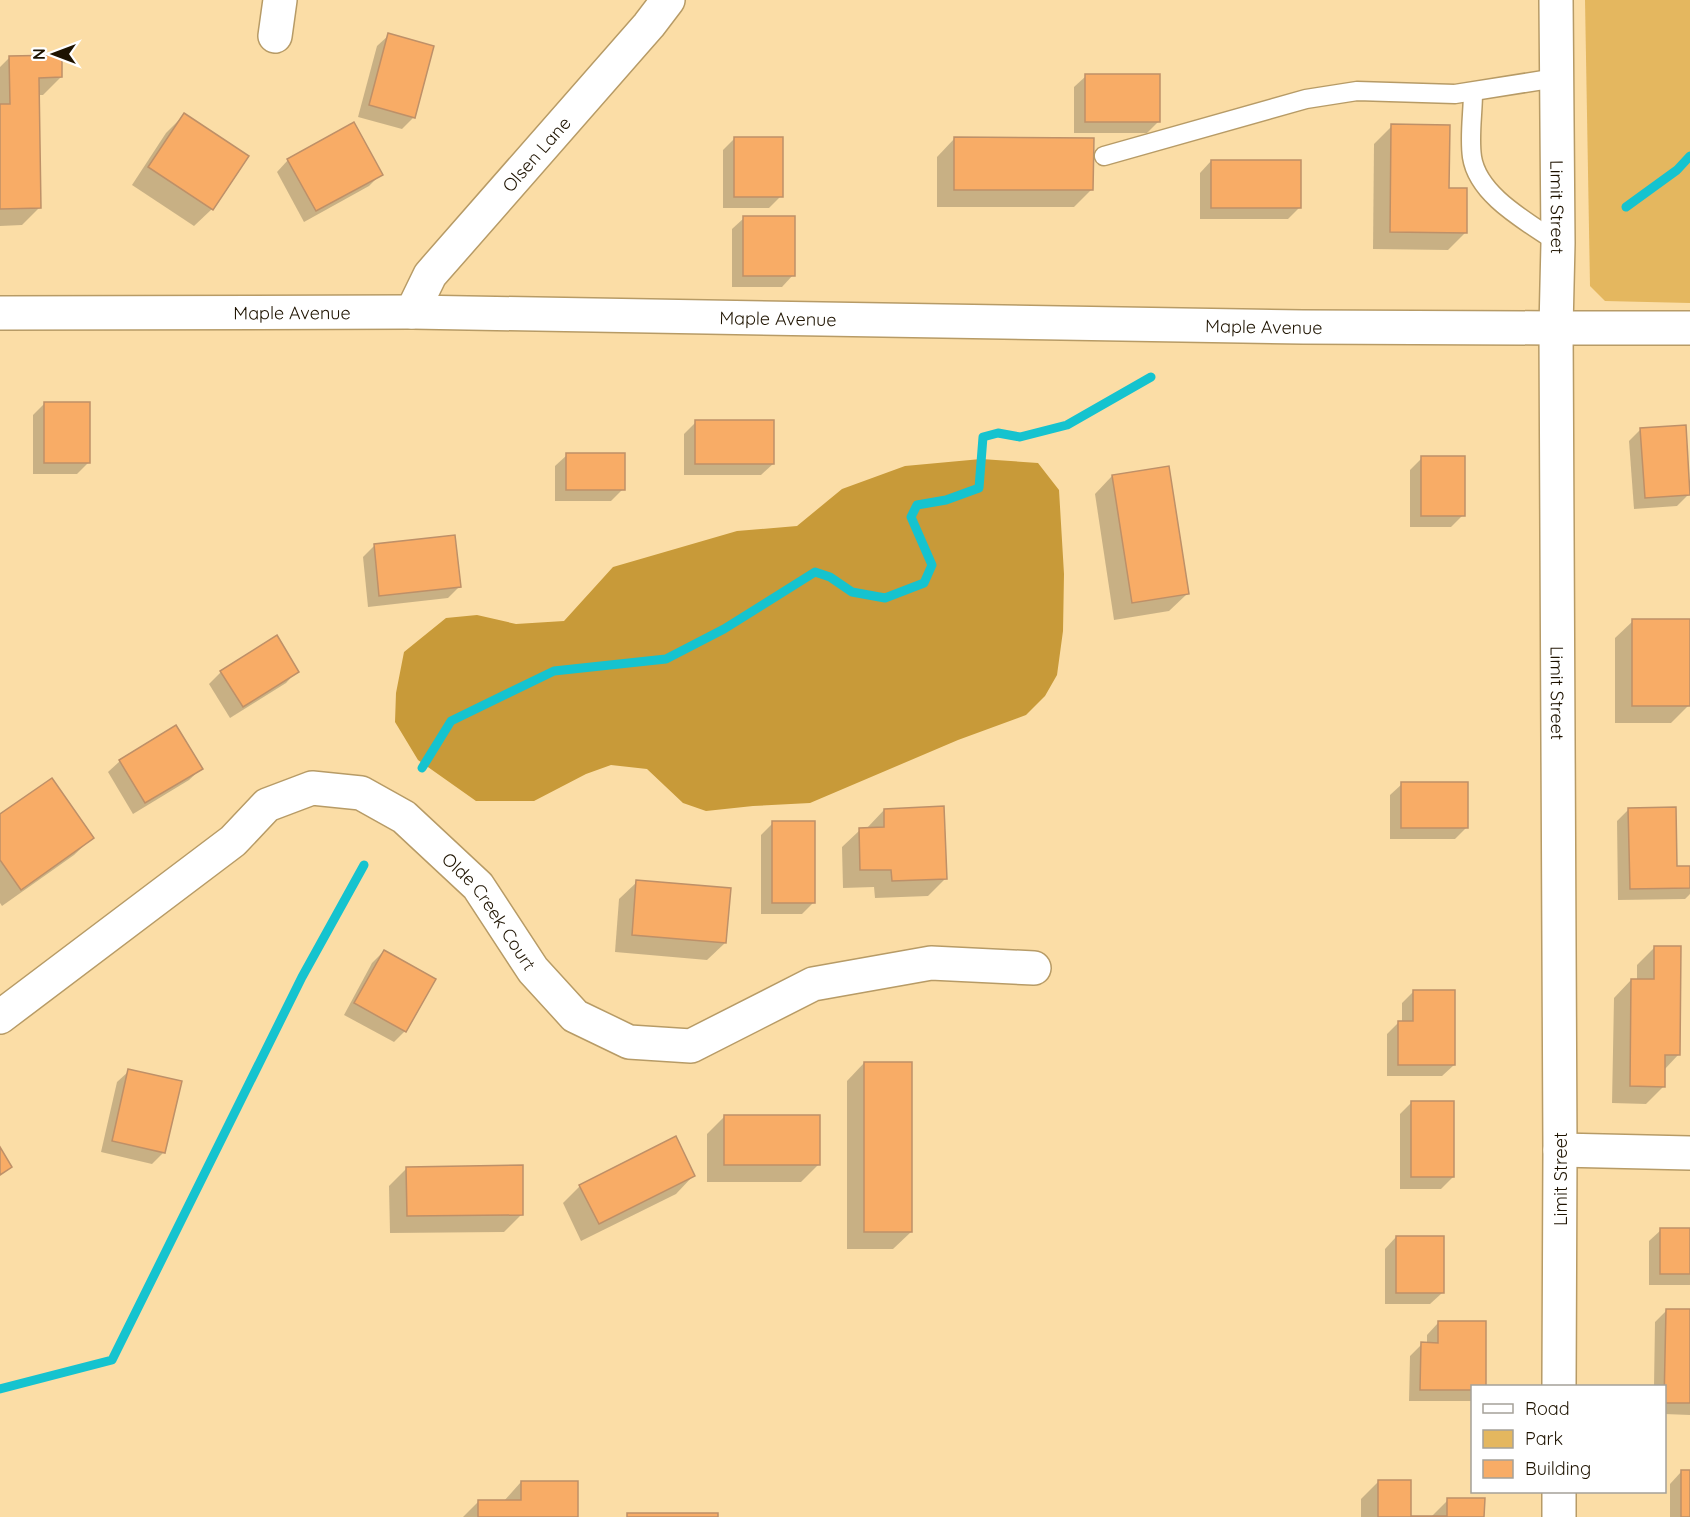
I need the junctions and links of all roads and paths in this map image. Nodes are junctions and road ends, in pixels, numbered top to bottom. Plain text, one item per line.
1 (280, 0) edge
2 (668, 0) edge
3 (1556, 0) edge
4 (275, 36) dead end
5 (1556, 78) junction
6 (1473, 92) junction
7 (1104, 156) dead end
8 (1558, 243) junction
9 (412, 312) junction
10 (0, 313) edge
11 (1556, 328) junction
12 (1690, 328) edge
13 (1034, 968) dead end
14 (0, 1017) edge
15 (1560, 1150) junction
16 (1690, 1153) edge
17 (1559, 1385) edge
18 (1559, 1493) edge
19 (1559, 1517) edge

1 - 4 street
2 - 9 street, Olsen Lane
3 - 5 street, Limit Street
5 - 6 lane
5 - 8 street, Limit Street
6 - 7 lane
6 - 8 lane
8 - 11 street, Limit Street
9 - 10 street, Maple Avenue
9 - 11 street, Maple Avenue
11 - 12 street, Maple Avenue
11 - 15 street, Limit Street
13 - 14 street, Olde Creek Court
15 - 16 street
15 - 17 street, Limit Street
18 - 19 street

